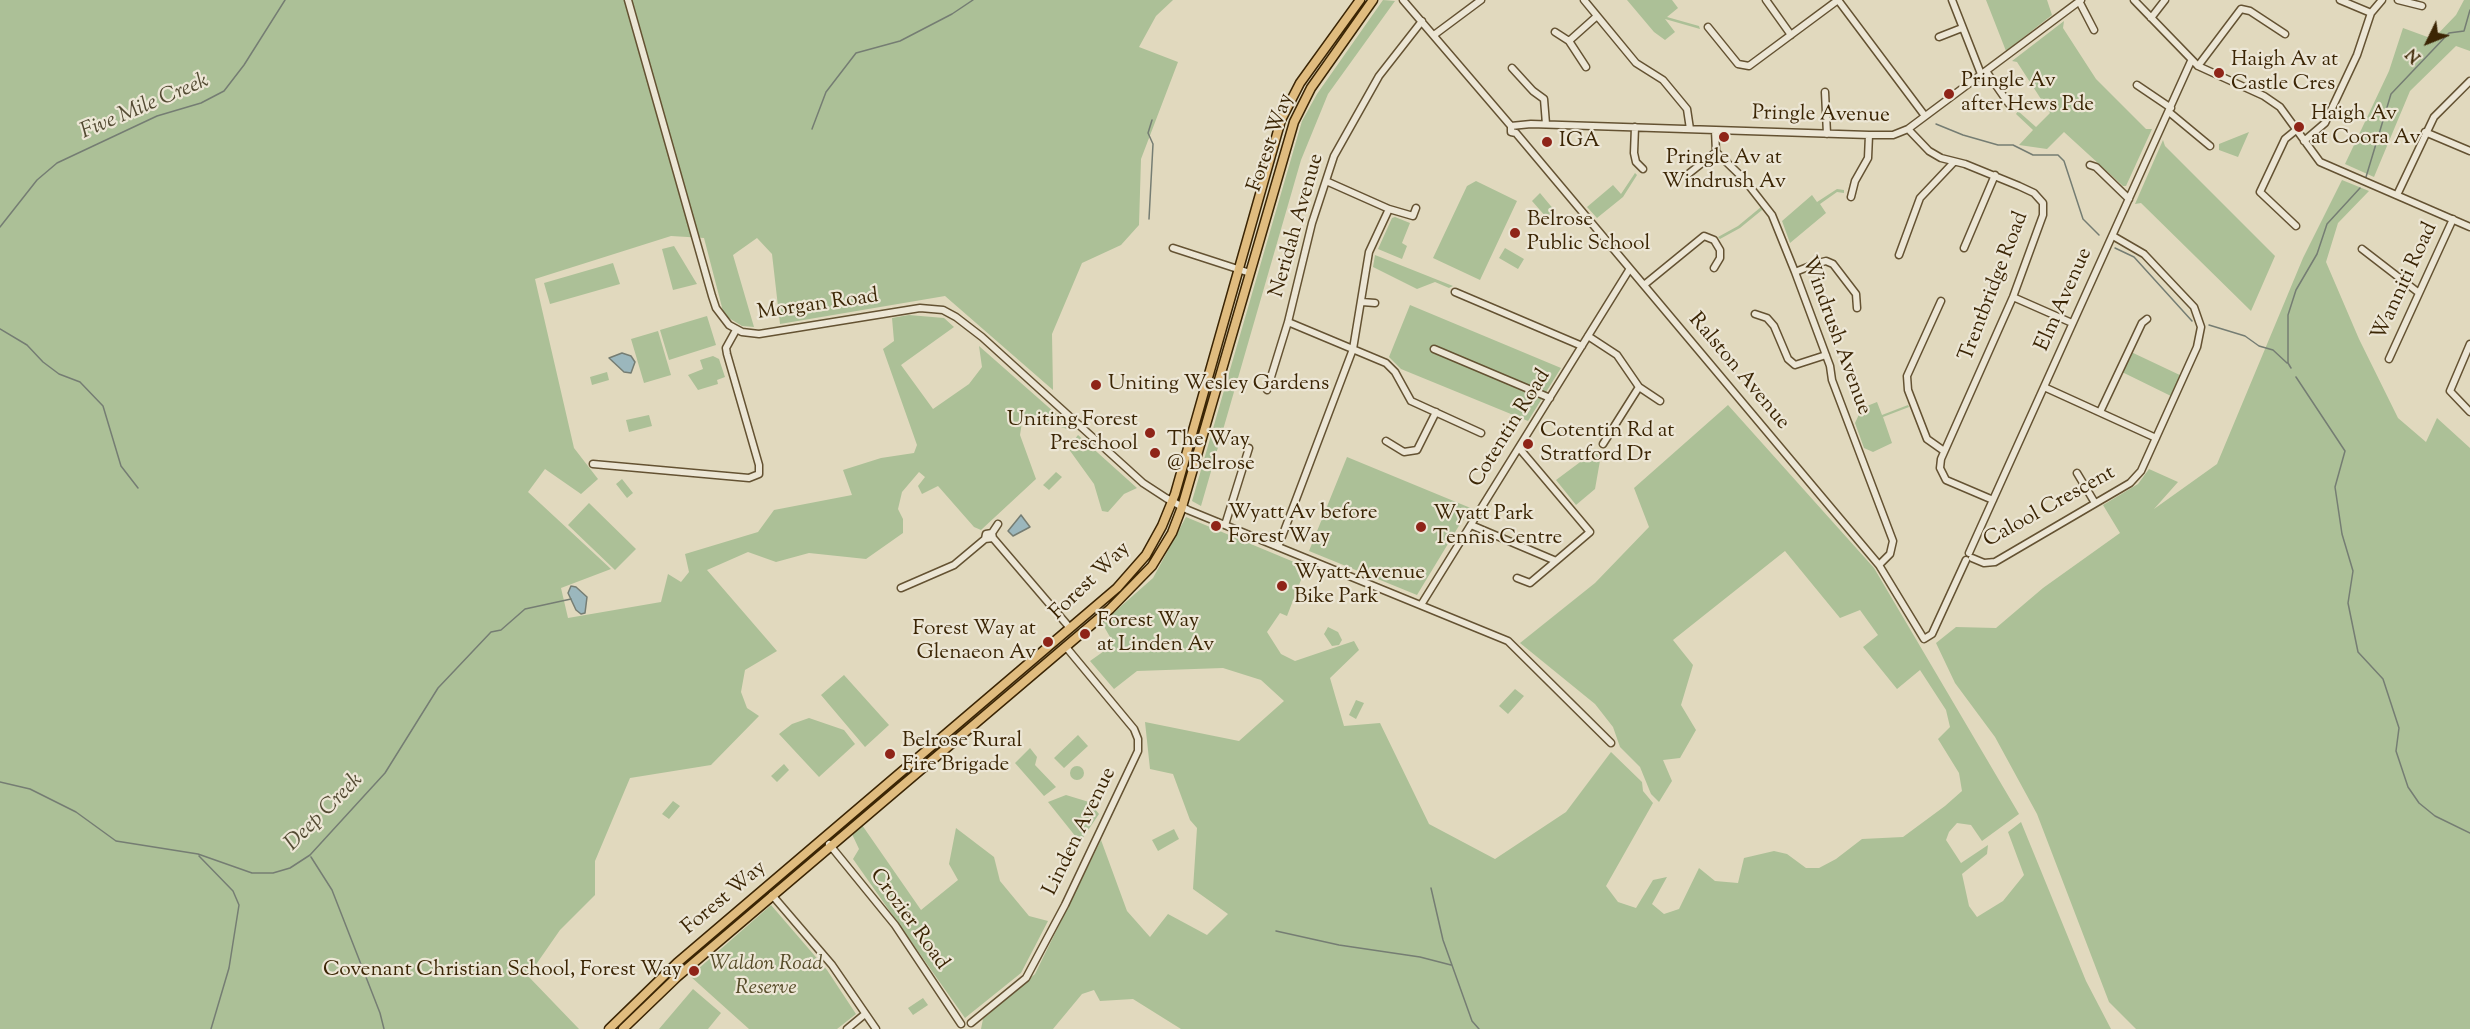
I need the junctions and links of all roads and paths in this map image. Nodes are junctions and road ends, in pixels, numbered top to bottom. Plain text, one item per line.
1 (628, 0) edge
2 (1360, 0) edge
3 (1373, 0) edge
4 (1404, 0) edge
5 (1481, 0) edge
6 (1766, 0) edge
7 (1838, 0) edge
8 (1952, 0) edge
9 (2134, 0) edge
10 (2165, 0) edge
11 (2340, 0) edge
12 (2382, 0) edge
13 (2398, 0) edge
14 (1587, 1) edge
15 (2080, 1) edge
16 (2422, 6) dead end
17 (2372, 13) junction
18 (1597, 16) junction
19 (2151, 18) junction
20 (1422, 21) junction
21 (1708, 27) dead end
22 (1962, 28) junction
23 (2094, 30) dead end
24 (1555, 32) dead end
25 (2285, 34) dead end
26 (1434, 35) junction
27 (1791, 35) junction
28 (1939, 38) dead end
29 (1569, 41) junction
30 (2191, 61) junction
31 (2198, 66) junction
32 (1586, 67) dead end
33 (1512, 68) dead end
34 (1984, 73) junction
35 (2470, 81) edge
36 (2137, 85) dead end
37 (1825, 92) dead end
38 (2009, 104) dead end
39 (2170, 110) junction
40 (1925, 116) junction
41 (1546, 124) junction
42 (1635, 127) junction
43 (1515, 129) junction
44 (1690, 129) junction
45 (1908, 129) junction
46 (1715, 130) junction
47 (2296, 130) junction
48 (2425, 132) junction
49 (1827, 134) junction
50 (1869, 135) junction
51 (2304, 141) junction
52 (2210, 147) dead end
53 (1716, 152) junction
54 (2470, 152) edge
55 (1954, 162) junction
56 (2090, 165) dead end
57 (1643, 169) dead end
58 (1687, 175) dead end
59 (1995, 175) junction
60 (1326, 181) junction
61 (2397, 195) junction
62 (1851, 198) dead end
63 (2129, 199) junction
64 (1389, 208) junction
65 (1416, 208) dead end
66 (2453, 219) junction
67 (2296, 226) dead end
68 (2470, 227) edge
69 (2113, 236) junction
70 (1173, 248) dead end
71 (1964, 248) dead end
72 (2362, 249) dead end
73 (1899, 255) dead end
74 (1714, 268) dead end
75 (1239, 270) junction
76 (1629, 270) junction
77 (1796, 272) junction
78 (1250, 273) junction
79 (1644, 285) junction
80 (1455, 292) dead end
81 (2419, 293) junction
82 (2013, 297) junction
83 (1941, 301) dead end
84 (1362, 302) junction
85 (1375, 303) dead end
86 (1857, 308) dead end
87 (1755, 314) dead end
88 (2147, 319) dead end
89 (1288, 322) junction
90 (2072, 324) junction
91 (736, 330) junction
92 (1588, 336) junction
93 (2470, 344) edge
94 (1582, 346) junction
95 (1353, 349) junction
96 (1434, 349) dead end
97 (1826, 355) junction
98 (2389, 359) dead end
99 (1639, 387) junction
100 (2044, 387) junction
101 (1268, 390) dead end
102 (1550, 398) junction
103 (1660, 401) dead end
104 (1436, 412) junction
105 (2100, 412) junction
106 (2470, 412) edge
107 (1481, 433) dead end
108 (2156, 438) junction
109 (1386, 441) dead end
110 (1603, 444) dead end
111 (1249, 448) dead end
112 (1519, 448) junction
113 (1944, 451) junction
114 (593, 464) dead end
115 (2077, 473) dead end
116 (1992, 500) junction
117 (1172, 502) junction
118 (2095, 503) junction
119 (1182, 507) junction
120 (998, 524) dead end
121 (1225, 525) junction
122 (1472, 525) junction
123 (990, 537) junction
124 (1278, 547) junction
125 (1969, 557) junction
126 (1556, 561) junction
127 (1879, 565) junction
128 (1516, 578) dead end
129 (902, 588) dead end
130 (1421, 606) junction
131 (1110, 609) junction
132 (1070, 628) junction
133 (1924, 639) joint
134 (1066, 647) junction
135 (1040, 670) junction
136 (1611, 743) dead end
137 (824, 838) junction
138 (830, 846) junction
139 (772, 895) junction
140 (866, 1014) junction
141 (973, 1026) edge
142 (960, 1027) edge
143 (609, 1029) edge
144 (623, 1029) edge
145 (847, 1029) edge
146 (876, 1029) edge

1 - 91 street, Morgan Road
2 - 75 main road, Forest Way
3 - 78 main road, Forest Way
4 - 20 street, Ralston Avenue
5 - 26 street
6 - 27 street
7 - 27 street
7 - 40 street
8 - 22 street
9 - 19 street
10 - 19 street
11 - 17 street
12 - 17 street
13 - 16 street
14 - 18 street
15 - 23 street
15 - 34 street, Pringle Avenue
17 - 51 street
18 - 29 street
18 - 44 street
19 - 30 street
20 - 26 street, Ralston Avenue
20 - 60 street, Neridah Avenue
21 - 27 street
22 - 28 street
22 - 34 street
24 - 29 street
25 - 31 street
26 - 43 street, Ralston Avenue
29 - 32 street
30 - 31 street
30 - 39 street, Elm Avenue
31 - 47 street
33 - 41 street
34 - 38 street
34 - 40 street, Pringle Avenue
35 - 48 street
36 - 39 street
37 - 49 street
39 - 52 street
39 - 63 street, Elm Avenue
40 - 45 street, Pringle Avenue
41 - 42 street, Pringle Avenue
41 - 43 street, Pringle Avenue
42 - 44 street, Pringle Avenue
42 - 57 street
43 - 76 street, Ralston Avenue
44 - 46 street, Pringle Avenue
45 - 50 street, Pringle Avenue
45 - 55 street, Trentbridge Road
46 - 49 street, Pringle Avenue
46 - 53 street
47 - 51 street
47 - 67 street
48 - 54 street
48 - 61 street
49 - 50 street, Pringle Avenue
50 - 62 street
51 - 61 street
53 - 58 street
53 - 77 street, Windrush Avenue
55 - 59 street, Trentbridge Road
55 - 73 street
56 - 63 street
59 - 71 street
59 - 82 street, Trentbridge Road
60 - 64 street
60 - 89 street, Neridah Avenue
61 - 66 street
63 - 69 street, Elm Avenue
64 - 65 street
64 - 84 street
66 - 68 street
66 - 81 street, Wanniti Road
69 - 90 street, Elm Avenue
69 - 108 street, Calool Crescent
70 - 75 street
72 - 81 street
74 - 79 street
75 - 78 street
75 - 117 main road, Forest Way
76 - 79 street, Ralston Avenue
76 - 92 street, Cotentin Road
77 - 86 street
77 - 97 street, Windrush Avenue
78 - 119 main road, Forest Way
79 - 127 street, Ralston Avenue
80 - 94 street
81 - 98 street, Wanniti Road
82 - 90 street
82 - 113 street, Trentbridge Road
83 - 113 street
84 - 85 street
84 - 95 street
87 - 97 street
88 - 105 street
89 - 95 street
89 - 101 street, Neridah Avenue
90 - 100 street, Elm Avenue
91 - 114 street
91 - 117 street, Morgan Road
92 - 94 street, Cotentin Road
92 - 99 street
93 - 106 street
94 - 102 street, Cotentin Road
95 - 104 street
95 - 124 street
96 - 102 street
97 - 127 street, Windrush Avenue
99 - 103 street
99 - 110 street
100 - 105 street
100 - 116 street, Elm Avenue
102 - 112 street, Cotentin Road
104 - 107 street
104 - 109 street
105 - 108 street
108 - 118 street, Calool Crescent
111 - 121 street
112 - 122 street, Cotentin Road
112 - 126 street
113 - 116 street, Trentbridge Road
115 - 118 street
116 - 125 street, Elm Avenue
117 - 119 street, Morgan Road
117 - 132 main road, Forest Way
118 - 125 street, Calool Crescent
119 - 121 street, Morgan Road
119 - 131 main road, Forest Way
120 - 123 street
121 - 124 street, Morgan Road
122 - 126 street
122 - 130 street, Cotentin Road
123 - 129 street
123 - 132 street
124 - 130 street, Morgan Road
125 - 133 street, Elm Avenue
126 - 128 street
127 - 133 street, Ralston Avenue
130 - 136 street, Morgan Road
131 - 132 main road
131 - 134 main road, Forest Way
132 - 135 main road
132 - 137 main road, Forest Way
134 - 135 main road, Forest Way
134 - 141 street, Linden Avenue
135 - 138 main road, Forest Way
137 - 138 street, Crozier Road
137 - 143 main road, Forest Way
138 - 139 main road, Forest Way
138 - 142 street, Crozier Road
139 - 140 street
139 - 144 main road, Forest Way
140 - 145 street
140 - 146 street
141 - 142 street

